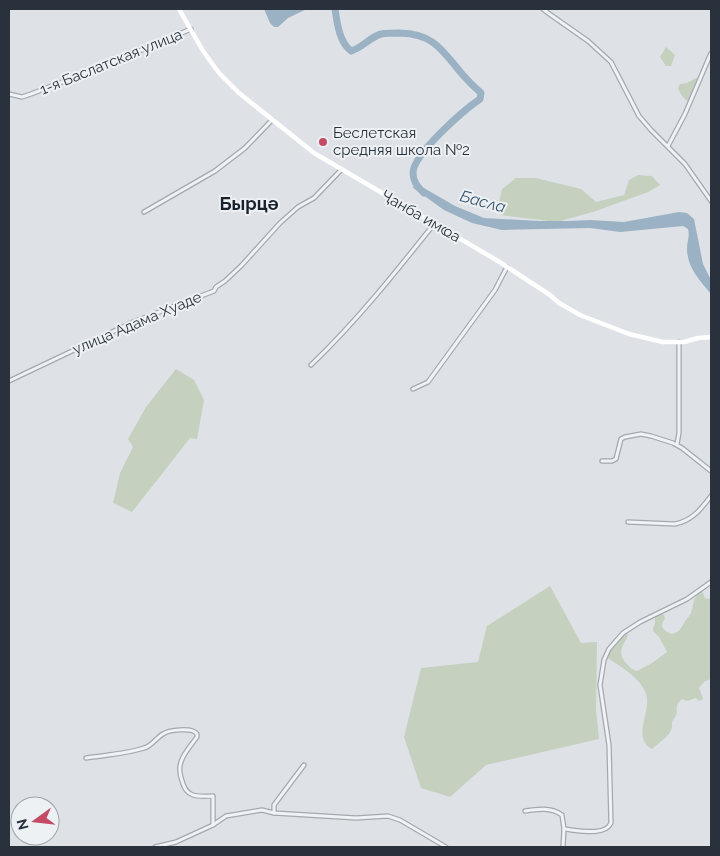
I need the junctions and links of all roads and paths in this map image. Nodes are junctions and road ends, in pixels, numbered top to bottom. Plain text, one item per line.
1 (179, 9) edge
2 (543, 9) edge
3 (191, 29) junction
4 (711, 53) edge
5 (9, 94) edge
6 (272, 120) junction
7 (668, 146) junction
8 (341, 170) junction
9 (711, 201) edge
10 (144, 212) dead end
11 (434, 224) junction
12 (507, 268) junction
13 (711, 337) edge
14 (679, 342) junction
15 (311, 365) dead end
16 (9, 381) edge
17 (413, 389) dead end
18 (677, 444) junction
19 (602, 461) dead end
20 (711, 471) edge
21 (711, 496) edge
22 (628, 522) dead end
23 (711, 582) edge
24 (86, 758) dead end
25 (304, 764) dead end
26 (524, 811) dead end
27 (274, 812) junction
28 (213, 825) junction
29 (564, 829) junction
30 (155, 847) edge
31 (446, 847) edge
32 (563, 847) edge

1 - 3 street, Ҷанба имҩа
2 - 7 street
3 - 5 street, 1-я Баслатская улица
3 - 6 street, Ҷанба имҩа
4 - 7 street
6 - 8 street, Ҷанба имҩа
6 - 10 street
7 - 9 street
8 - 11 street, Ҷанба имҩа
8 - 16 street, улица Адама Хуаде
11 - 12 street, Ҷанба имҩа
11 - 15 street
12 - 14 street, Ҷанба имҩа
12 - 17 street
13 - 14 street, Ҷанба имҩа
14 - 18 street
18 - 19 street
18 - 20 street
21 - 22 street
23 - 29 street
24 - 28 street
25 - 27 street
26 - 29 street
27 - 28 street
27 - 31 street
28 - 30 street
29 - 32 street

